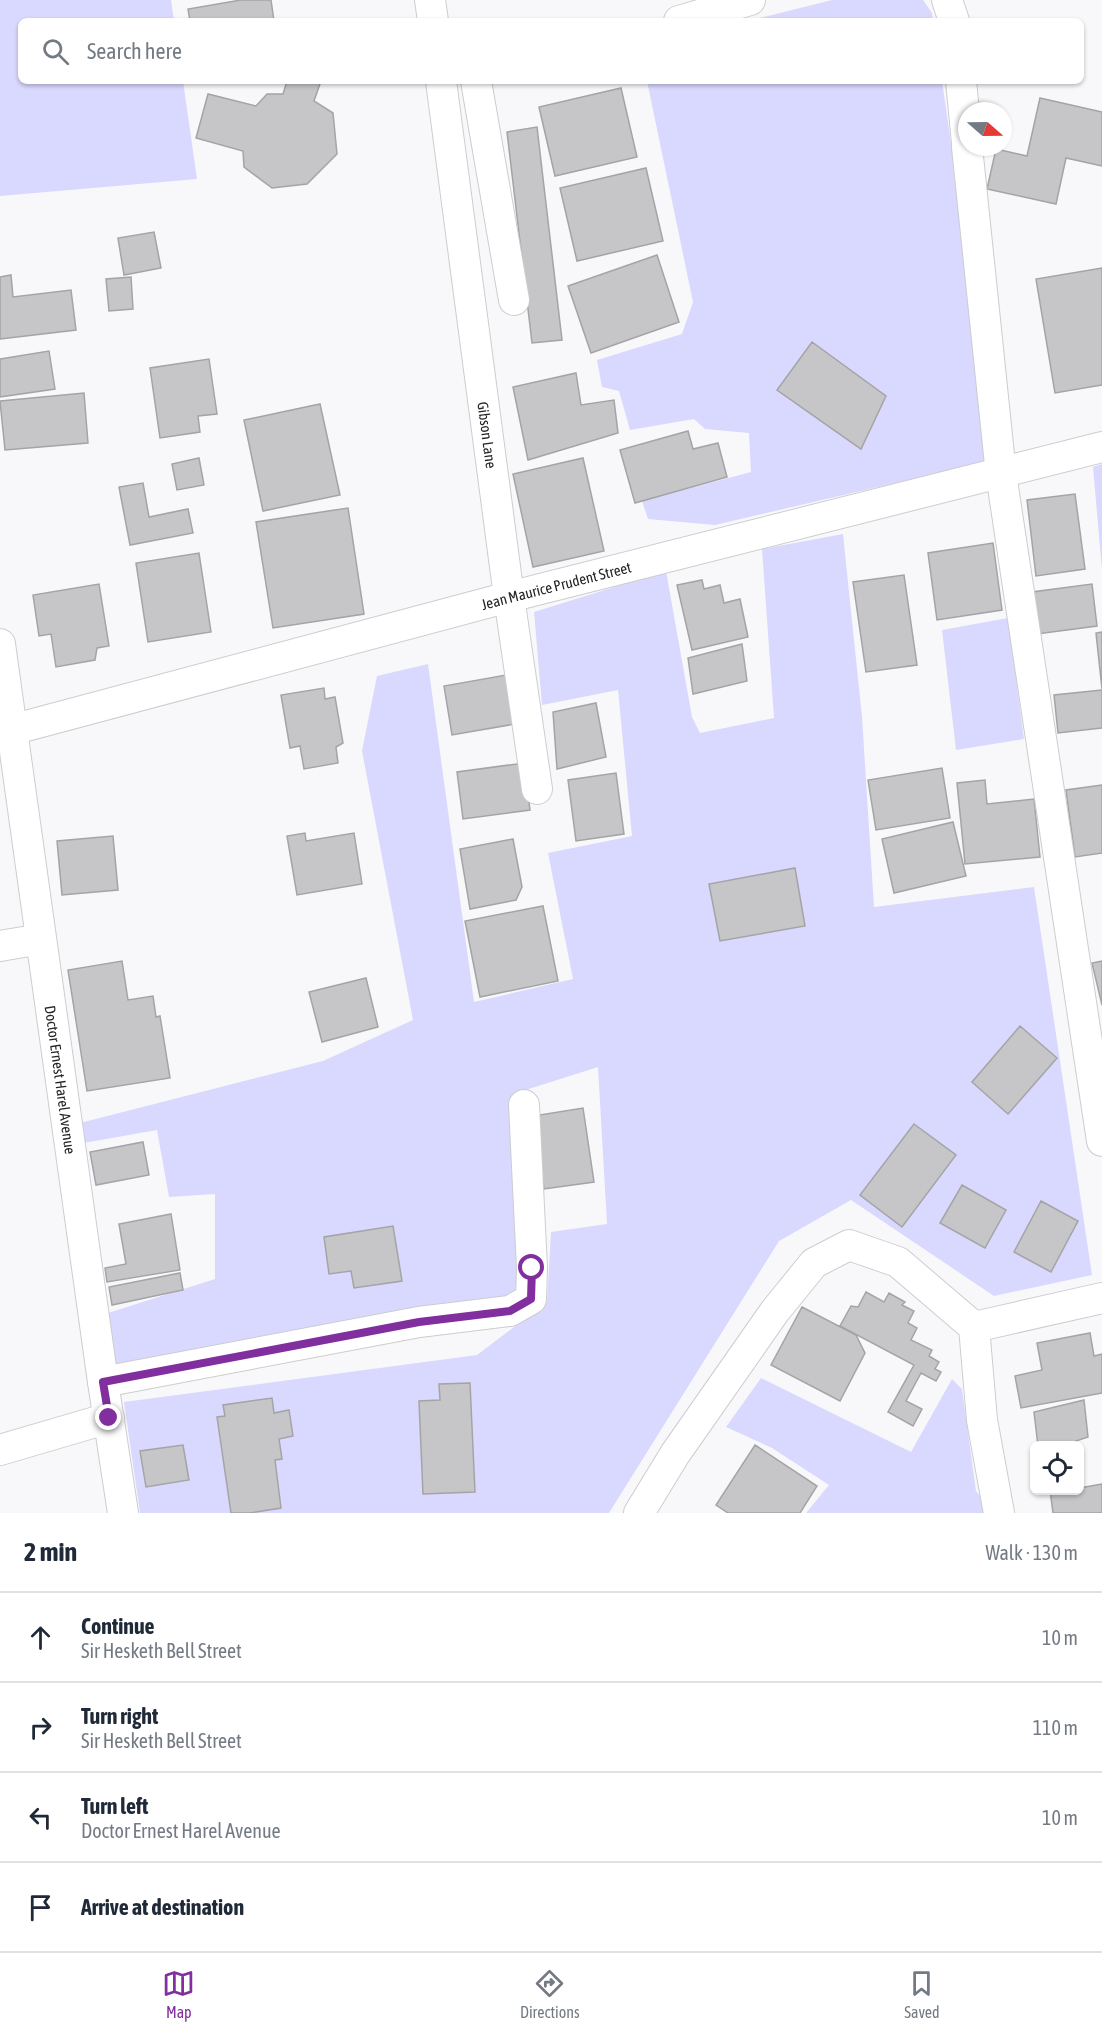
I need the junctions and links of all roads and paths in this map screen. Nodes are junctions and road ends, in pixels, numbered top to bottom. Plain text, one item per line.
1 (430, 0) edge
2 (750, 0) edge
3 (947, 0) edge
4 (433, 18) edge
5 (689, 18) edge
6 (953, 18) edge
7 (441, 84) edge
8 (477, 84) edge
9 (961, 84) edge
10 (963, 102) edge
11 (969, 156) edge
12 (514, 300) dead end
13 (1102, 447) edge
14 (1001, 474) junction
15 (509, 597) junction
16 (0, 644) edge
17 (11, 730) junction
18 (537, 789) dead end
19 (41, 939) junction
20 (0, 946) edge
21 (524, 1105) dead end
22 (1102, 1141) edge
23 (1102, 1298) edge
24 (974, 1327) junction
25 (103, 1382) junction
26 (109, 1418) junction
27 (0, 1450) edge
28 (123, 1513) edge
29 (639, 1513) edge
30 (999, 1513) edge

1 - 4 street
2 - 5 street
3 - 6 street
7 - 15 street, Gibson Lane
8 - 12 street
9 - 10 street
11 - 14 street
13 - 14 street, Jean Maurice Prudent Street
14 - 15 street, Jean Maurice Prudent Street
14 - 22 street
15 - 17 street, Jean Maurice Prudent Street
15 - 18 street, Gibson Lane
16 - 17 street, Doctor Ernest Harel Avenue
17 - 19 street, Doctor Ernest Harel Avenue
19 - 20 street
19 - 25 street, Doctor Ernest Harel Avenue
21 - 25 street
23 - 24 street
24 - 29 street
24 - 30 street
25 - 26 street, Doctor Ernest Harel Avenue
26 - 27 street
26 - 28 street, Doctor Ernest Harel Avenue

